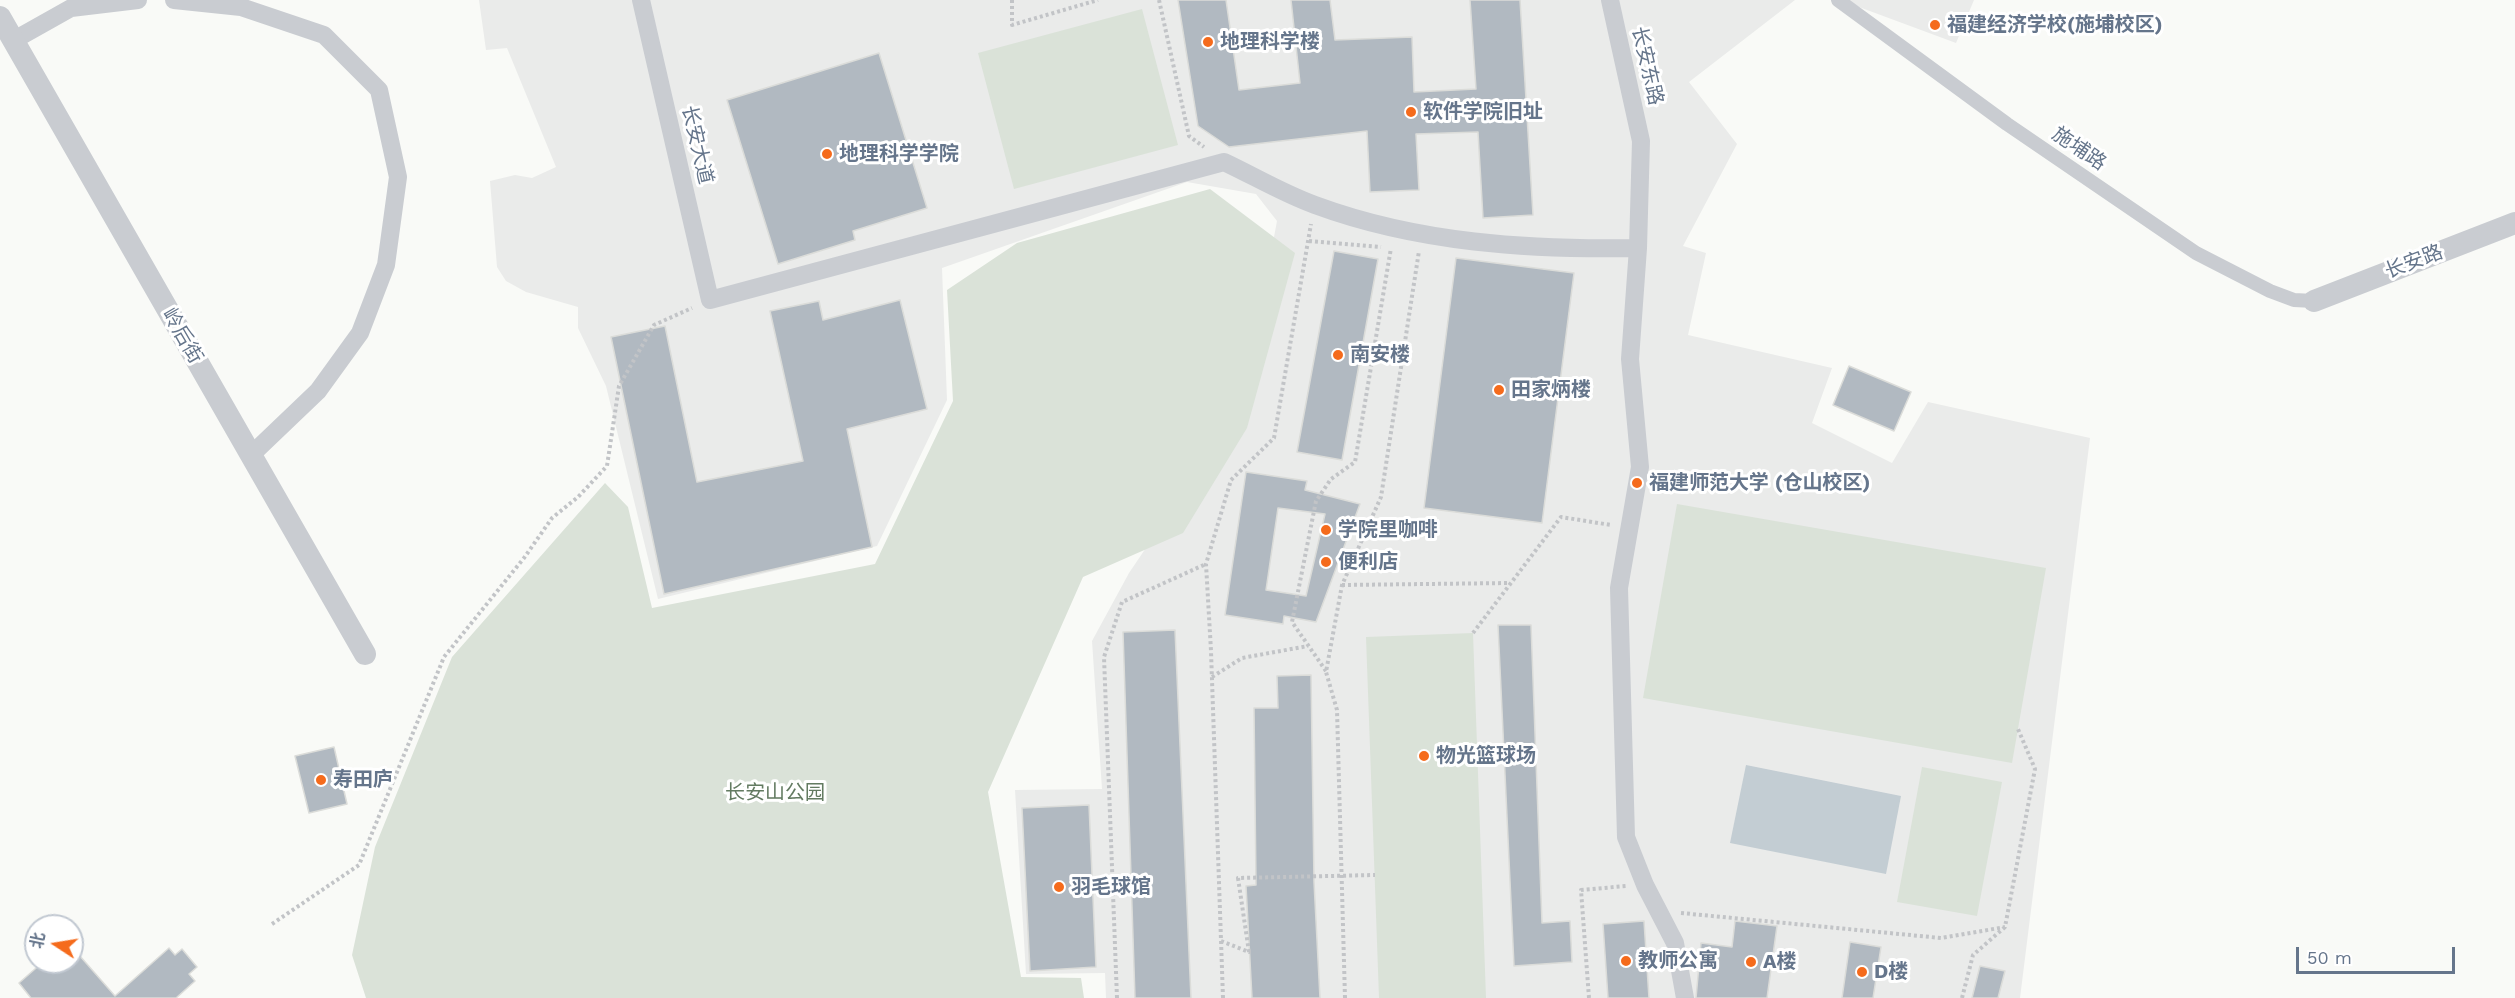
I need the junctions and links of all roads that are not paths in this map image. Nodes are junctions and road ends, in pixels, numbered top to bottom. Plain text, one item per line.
1 (138, 0) edge
2 (174, 0) edge
3 (641, 0) edge
4 (1610, 0) edge
5 (1838, 0) edge
6 (0, 17) edge
7 (14, 40) junction
8 (2515, 223) edge
9 (1638, 248) junction
10 (2314, 301) joint
11 (250, 456) junction
12 (366, 654) dead end
13 (1685, 998) edge

1 - 7 street
2 - 11 street
3 - 9 street, 长安大道
4 - 9 street, 长安东路
5 - 10 street, 施埔路
6 - 7 street, 岭后街
7 - 11 street, 岭后街
8 - 10 street, 长安路
9 - 13 street, 长安东路
11 - 12 street, 岭后街

